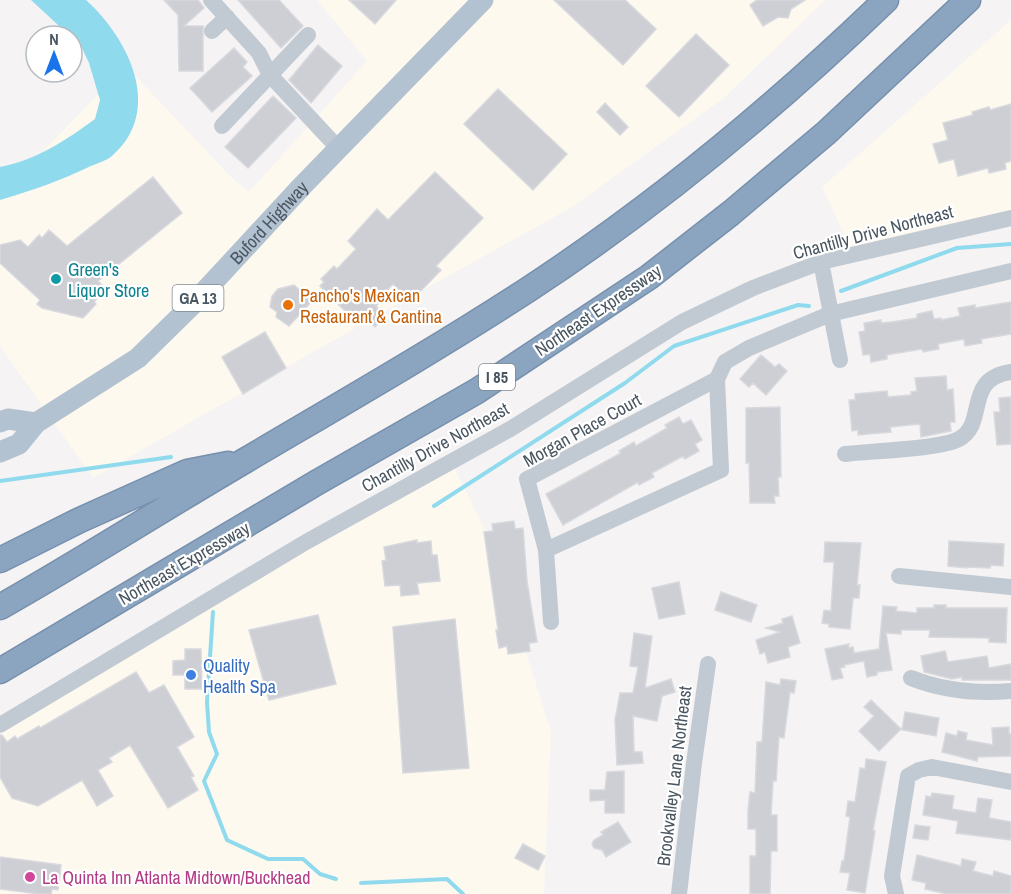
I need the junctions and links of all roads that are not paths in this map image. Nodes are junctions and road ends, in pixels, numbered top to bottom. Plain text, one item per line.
1 (211, 0) edge
2 (483, 0) edge
3 (886, 0) edge
4 (968, 0) edge
5 (227, 17) junction
6 (212, 31) dead end
7 (308, 35) dead end
8 (270, 75) junction
9 (222, 126) dead end
10 (339, 149) junction
11 (1011, 218) edge
12 (821, 262) junction
13 (1011, 272) edge
14 (830, 314) junction
15 (840, 360) dead end
16 (1011, 372) edge
17 (717, 379) junction
18 (0, 422) edge
19 (36, 423) junction
20 (2, 451) edge
21 (845, 454) dead end
22 (245, 460) junction
23 (546, 550) junction
24 (0, 560) edge
25 (899, 576) dead end
26 (1011, 587) edge
27 (0, 607) edge
28 (551, 622) dead end
29 (71, 630) junction
30 (708, 664) dead end
31 (0, 671) edge
32 (910, 678) dead end
33 (0, 687) edge
34 (1011, 691) edge
35 (0, 725) edge
36 (1011, 782) edge
37 (679, 894) edge
38 (896, 894) edge

1 - 5 street
2 - 10 main road, Buford Highway / GA 13
3 - 22 highway
4 - 29 highway, Northeast Expressway / I 85
5 - 6 street
5 - 8 street
7 - 8 street
8 - 9 street
8 - 10 street
10 - 19 main road, Buford Highway / GA 13
11 - 12 street, Chantilly Drive Northeast
12 - 14 street
12 - 35 street, Chantilly Drive Northeast
13 - 14 street, Morgan Place Court
14 - 15 street
14 - 17 street, Morgan Place Court
16 - 21 street
17 - 23 street
17 - 23 street, Morgan Place Court
18 - 19 main road
19 - 20 main road, Buford Highway / GA 13
22 - 24 highway
22 - 27 highway
23 - 28 street, Morgan Place Court
25 - 26 street
29 - 31 highway, Northeast Expressway / I 85
29 - 33 highway
30 - 37 street, Brookvalley Lane Northeast
32 - 34 street
36 - 38 street

